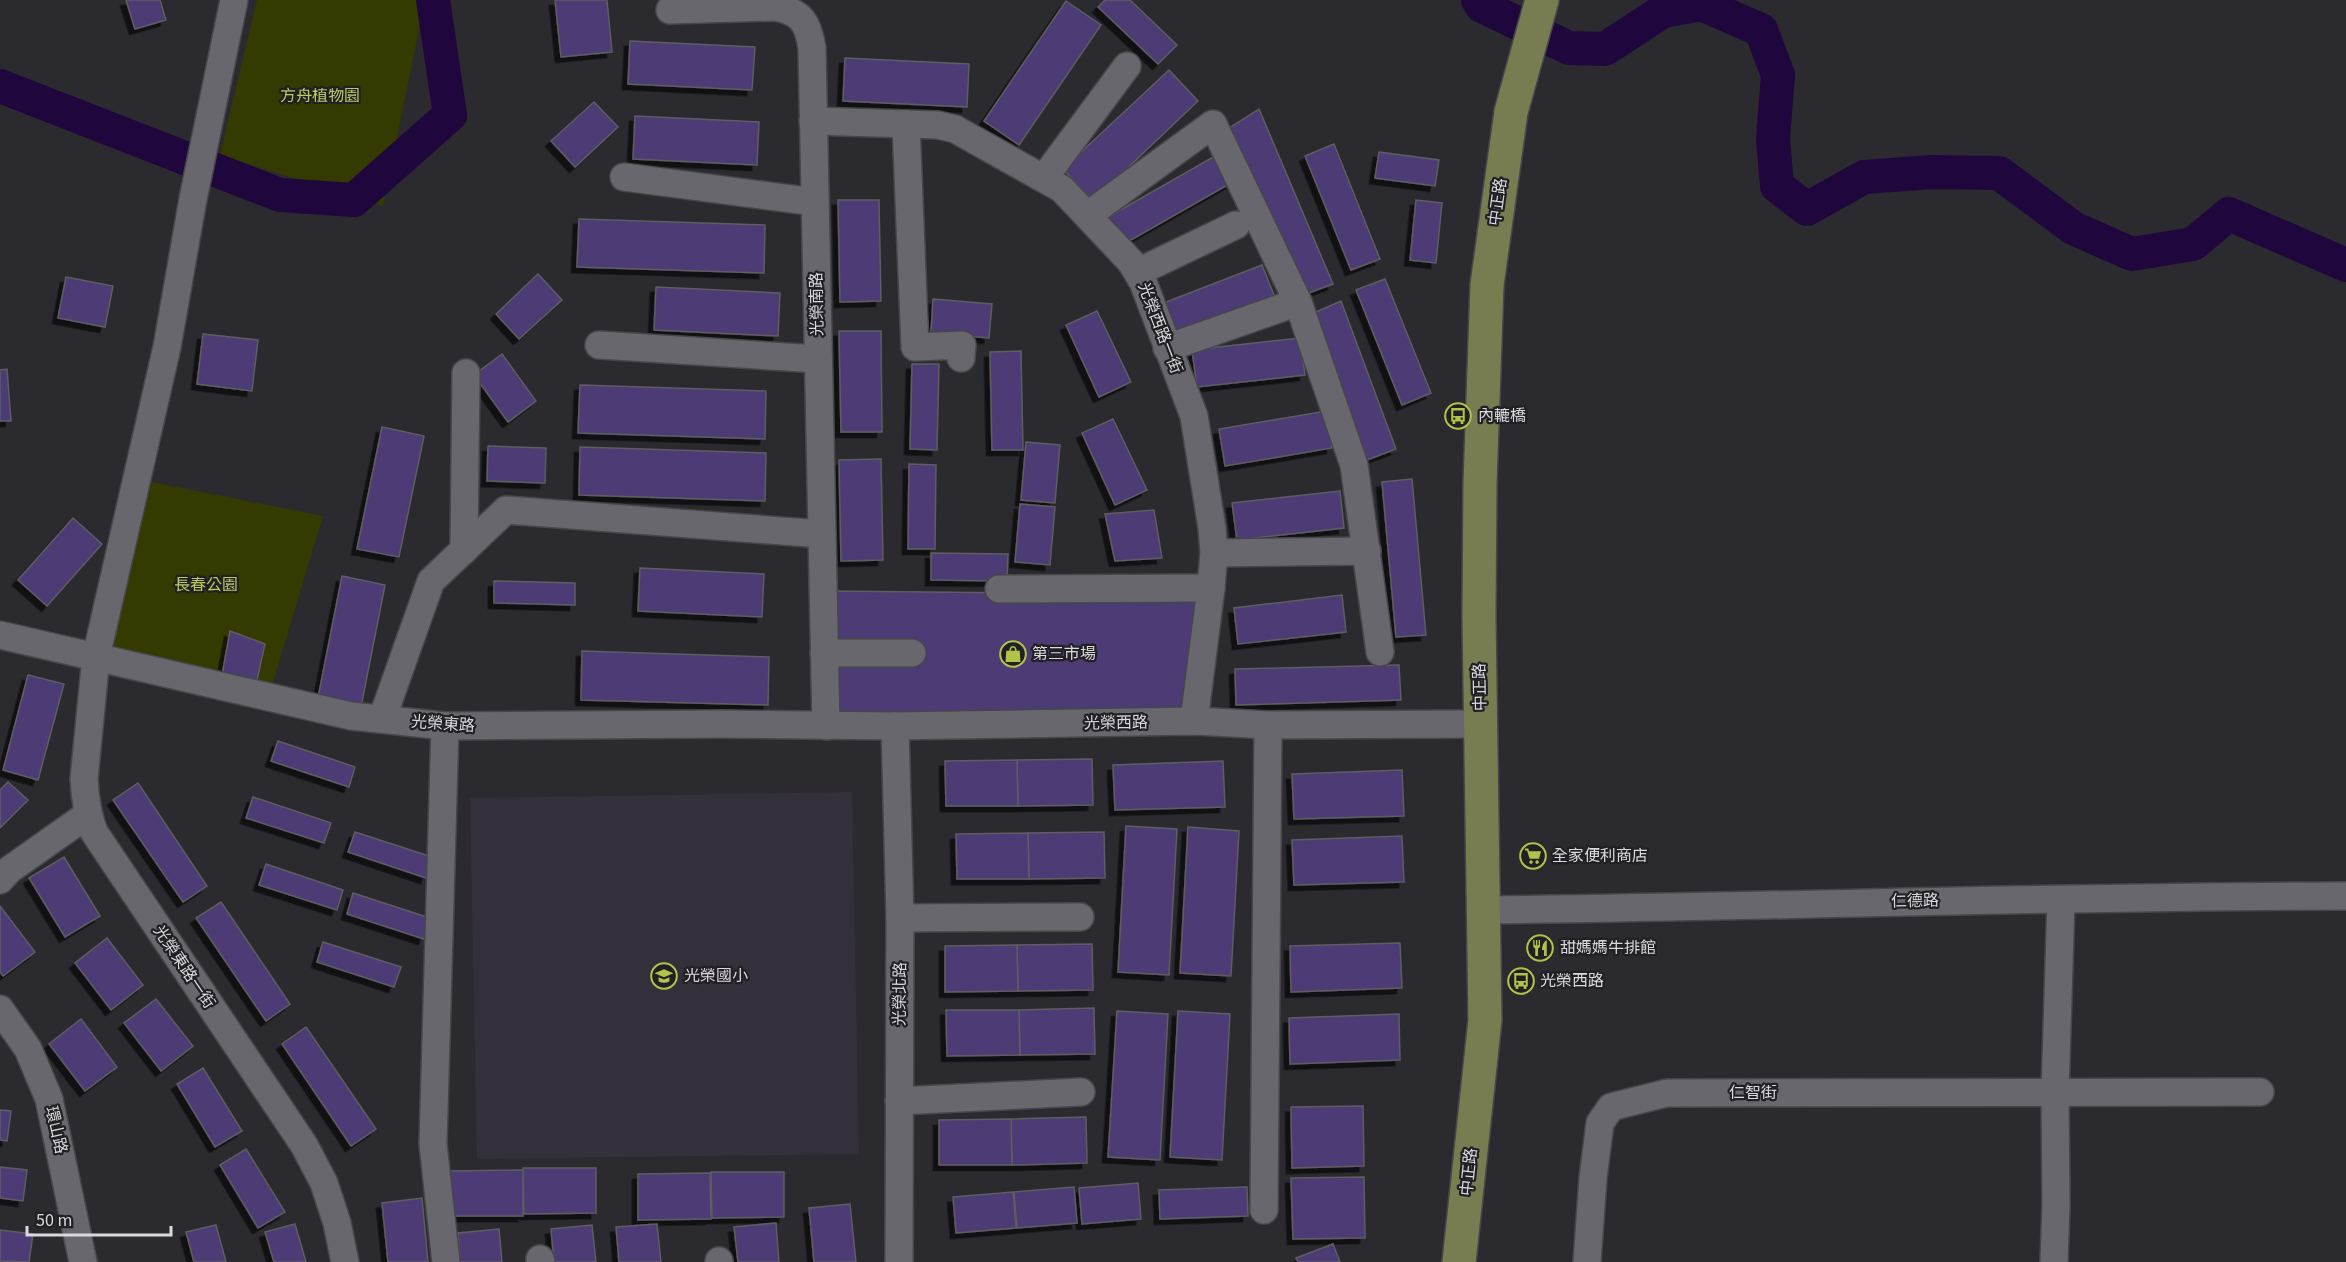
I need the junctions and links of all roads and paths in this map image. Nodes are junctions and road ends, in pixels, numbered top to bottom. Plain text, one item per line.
1 (234, 0) edge
2 (1542, 0) edge
3 (670, 10) dead end
4 (1127, 66) dead end
5 (813, 121) junction
6 (906, 124) junction
7 (624, 177) dead end
8 (1044, 178) junction
9 (815, 202) junction
10 (1088, 214) junction
11 (1236, 225) dead end
12 (1138, 272) junction
13 (1298, 302) junction
14 (599, 345) dead end
15 (1167, 348) junction
16 (961, 358) dead end
17 (818, 359) junction
18 (466, 373) dead end
19 (822, 534) junction
20 (464, 550) junction
21 (1367, 551) junction
22 (1214, 553) junction
23 (1211, 588) junction
24 (999, 589) dead end
25 (0, 635) edge
26 (1380, 652) dead end
27 (824, 653) junction
28 (912, 653) dead end
29 (96, 657) junction
30 (382, 718) junction
31 (1194, 721) junction
32 (1480, 724) junction
33 (1268, 725) junction
34 (446, 726) junction
35 (826, 726) junction
36 (896, 726) junction
37 (87, 815) junction
38 (0, 880) edge
39 (2346, 896) edge
40 (2061, 900) junction
41 (1485, 910) junction
42 (1080, 917) dead end
43 (900, 918) junction
44 (0, 1009) edge
45 (1081, 1092) dead end
46 (2260, 1092) dead end
47 (2055, 1094) junction
48 (898, 1101) junction
49 (1264, 1210) dead end
50 (83, 1262) edge
51 (345, 1262) edge
52 (446, 1262) edge
53 (899, 1262) edge
54 (1459, 1262) edge
55 (1587, 1262) edge
56 (2054, 1262) edge

1 - 29 street, 光榮東路一街
2 - 32 main road, 中正路
3 - 5 street, 光榮南路
4 - 8 street
5 - 6 street, 光榮西路一街
5 - 9 street, 光榮南路
6 - 8 street, 光榮西路一街
6 - 16 street
7 - 9 street
8 - 10 street, 光榮西路一街
9 - 17 street, 光榮南路
10 - 12 street, 光榮西路一街
10 - 13 street
11 - 12 street
12 - 15 street, 光榮西路一街
13 - 15 street
13 - 21 street
14 - 17 street
15 - 22 street, 光榮西路一街
17 - 19 street, 光榮南路
18 - 20 street
19 - 20 street
19 - 27 street, 光榮南路
20 - 30 street
21 - 22 street
21 - 26 street
22 - 23 street, 光榮西路一街
23 - 24 street
23 - 31 street, 光榮西路一街
25 - 29 street, 光榮東路
27 - 28 street
27 - 35 street, 光榮南路
29 - 30 street, 光榮東路
29 - 37 street, 光榮東路一街
30 - 34 street, 光榮東路
31 - 33 street, 光榮西路
31 - 36 street, 光榮西路
32 - 33 street, 光榮西路
32 - 41 main road, 中正路
33 - 49 street
34 - 35 street, 光榮東路
34 - 52 street
35 - 36 street, 光榮東路
36 - 43 street, 光榮北路
37 - 38 street
37 - 51 street, 光榮東路一街
39 - 40 street, 仁德路
40 - 41 street, 仁德路
40 - 47 street
41 - 54 main road, 中正路
42 - 43 street
43 - 48 street, 光榮北路
44 - 50 street, 環山路
45 - 48 street
46 - 47 street, 仁智街
47 - 55 street, 仁智街
47 - 56 street
48 - 53 street, 光榮北路

